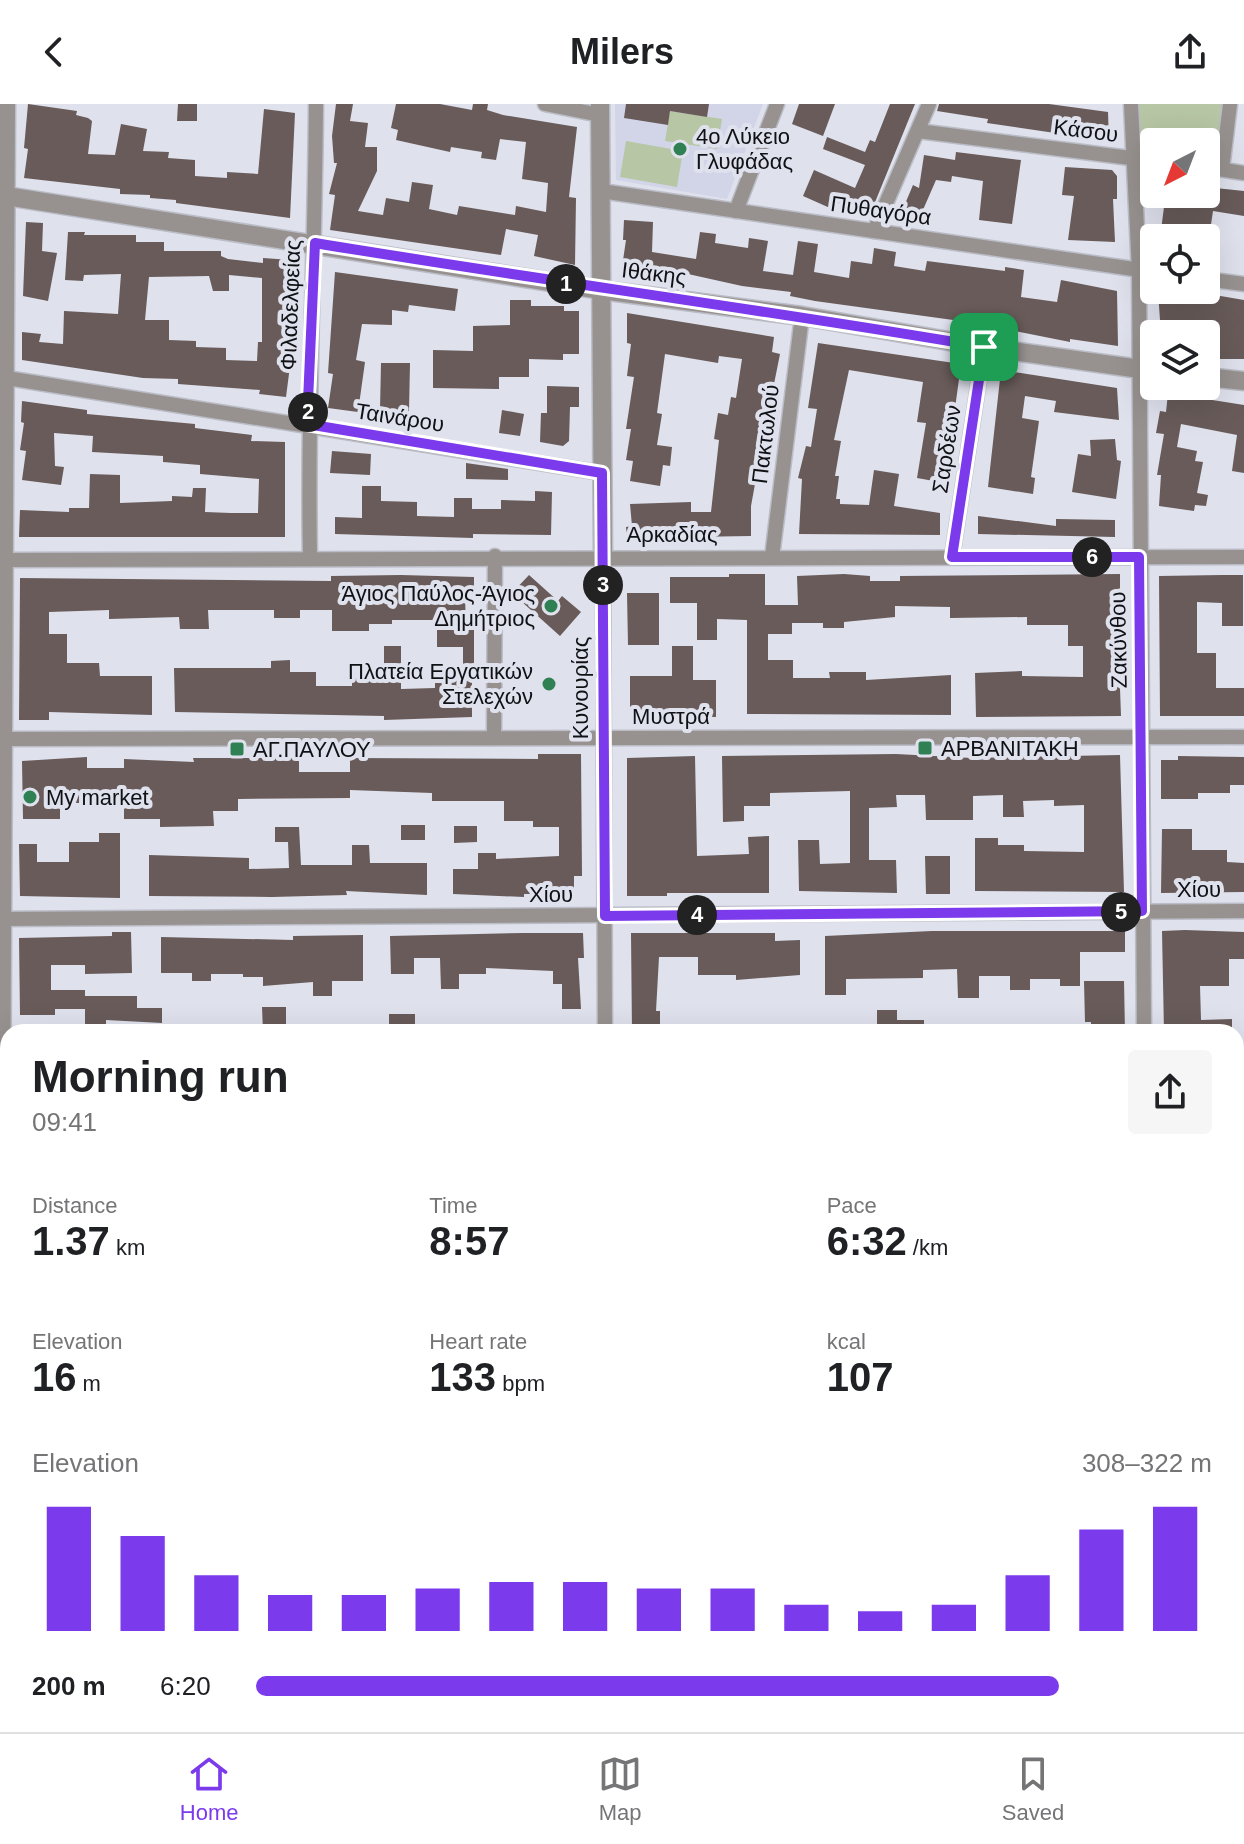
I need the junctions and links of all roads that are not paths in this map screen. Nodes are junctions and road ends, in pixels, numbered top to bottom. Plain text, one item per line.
1 (6, 104) edge
2 (316, 104) edge
3 (545, 104) edge
4 (777, 104) edge
5 (929, 104) edge
6 (1131, 104) edge
7 (1230, 104) edge
8 (600, 109) edge
9 (918, 131) junction
10 (1135, 159) junction
11 (1140, 160) edge
12 (1222, 169) joint
13 (1244, 173) edge
14 (601, 191) junction
15 (3, 196) edge
16 (736, 211) junction
17 (1141, 224) edge
18 (874, 231) junction
19 (315, 243) junction
20 (1140, 270) edge
21 (1220, 281) edge
22 (1244, 284) edge
23 (601, 290) junction
24 (802, 316) junction
25 (984, 347) junction
26 (1140, 369) edge
27 (2, 376) edge
28 (1220, 378) edge
29 (1244, 381) edge
30 (1145, 400) edge
31 (307, 424) junction
32 (602, 473) junction
33 (310, 556) junction
34 (495, 556) junction
35 (603, 556) junction
36 (772, 557) junction
37 (952, 557) junction
38 (1139, 557) junction
39 (1244, 557) edge
40 (2, 560) edge
41 (1141, 737) junction
42 (1244, 737) edge
43 (494, 738) junction
44 (2, 739) edge
45 (604, 739) junction
46 (1142, 911) junction
47 (1244, 911) edge
48 (605, 916) junction
49 (1, 919) edge
50 (2, 1024) edge
51 (605, 1024) edge
52 (1144, 1024) edge
53 (0, 1277) edge
54 (0, 1360) edge

1 - 15 street
2 - 19 street, Φιλαδελφείας
3 - 8 street
4 - 16 street
5 - 9 street
6 - 10 street, Ζακύνθου
7 - 12 street
8 - 14 street, Κυνουρίας
9 - 10 street, Κάσου
9 - 18 street
10 - 11 street, Κάσου
10 - 17 street, Ζακύνθου
12 - 13 street
14 - 16 street, Πυθαγόρα
14 - 23 street, Κυνουρίας
15 - 19 street, Ιθάκης
15 - 27 street
16 - 18 street, Πυθαγόρα
18 - 20 street, Πυθαγόρα
19 - 23 street, Ιθάκης
19 - 31 street, Φιλαδελφείας
21 - 22 street
23 - 24 street, Ιθάκης
23 - 32 street, Κυνουρίας
24 - 25 street, Ιθάκης
24 - 36 street, Πακτωλού
25 - 26 street, Ιθάκης
25 - 37 street, Σαρδέων
27 - 31 street, Ταινάρου
27 - 40 street
28 - 29 street
30 - 38 street, Ζακύνθου
31 - 32 street, Ταινάρου
31 - 33 street, Φιλαδελφείας
32 - 35 street, Κυνουρίας
33 - 34 street, Αρκαδίας
33 - 40 street, Αρκαδίας
34 - 35 street, Αρκαδίας
34 - 43 street
35 - 36 street, Αρκαδίας
35 - 45 street, Κυνουρίας
36 - 37 street, Αρκαδίας
37 - 38 street, Αρκαδίας
38 - 39 street, Αρκαδίας
38 - 41 street, Ζακύνθου
40 - 44 street
41 - 42 street, Μυστρά
41 - 45 street, Μυστρά
41 - 46 street, Ζακύνθου
43 - 44 street, Μυστρά
43 - 45 street, Μυστρά
44 - 49 street
45 - 48 street, Κυνουρίας
46 - 47 street, Χίου
46 - 48 street, Χίου
46 - 52 street, Ζακύνθου
48 - 49 street, Χίου
48 - 51 street, Κυνουρίας
49 - 50 street
53 - 54 street

